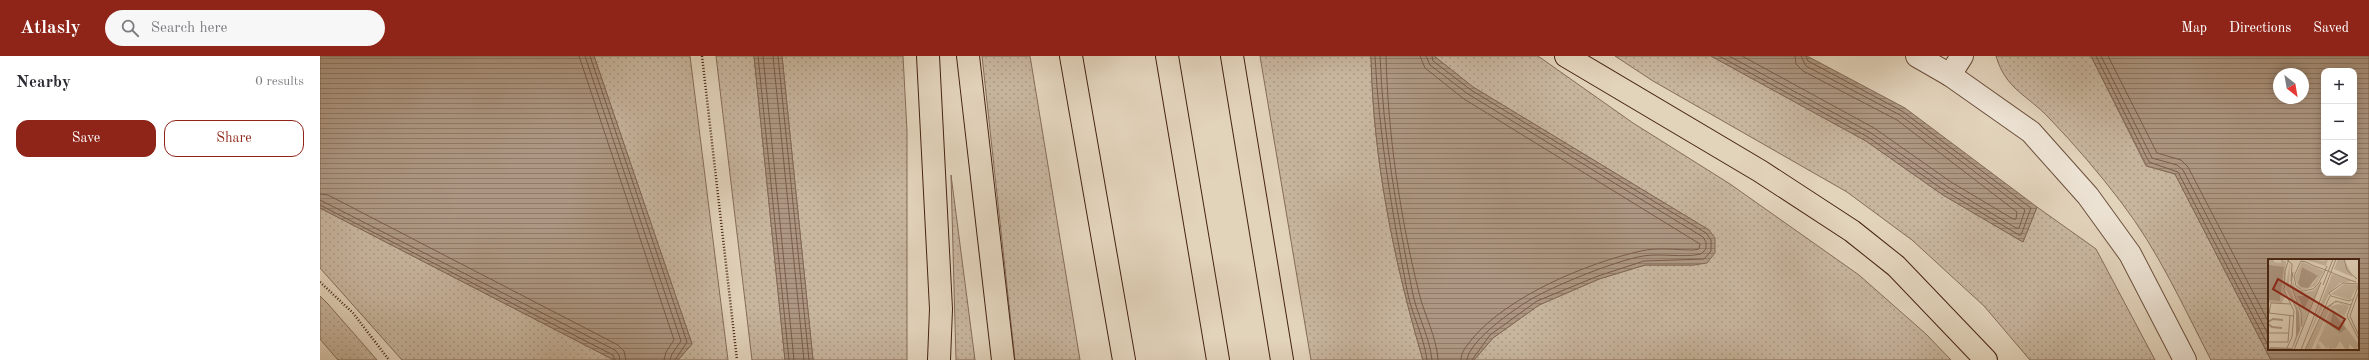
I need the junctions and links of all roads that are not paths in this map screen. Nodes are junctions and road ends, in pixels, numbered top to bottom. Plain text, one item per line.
1 (928, 56) edge
2 (968, 56) edge
3 (1071, 56) edge
4 (1167, 56) edge
5 (1232, 56) edge
6 (1566, 56) edge
7 (1917, 56) edge
8 (1962, 56) edge
9 (1950, 75) junction
10 (939, 360) edge
11 (1002, 360) edge
12 (1124, 360) edge
13 (1218, 360) edge
14 (1282, 360) edge
15 (1986, 360) edge
16 (2185, 360) edge

1 - 10 highway
2 - 11 highway
3 - 12 highway
4 - 13 highway
5 - 14 highway
6 - 15 highway
7 - 9 lane
8 - 9 lane
9 - 16 lane

